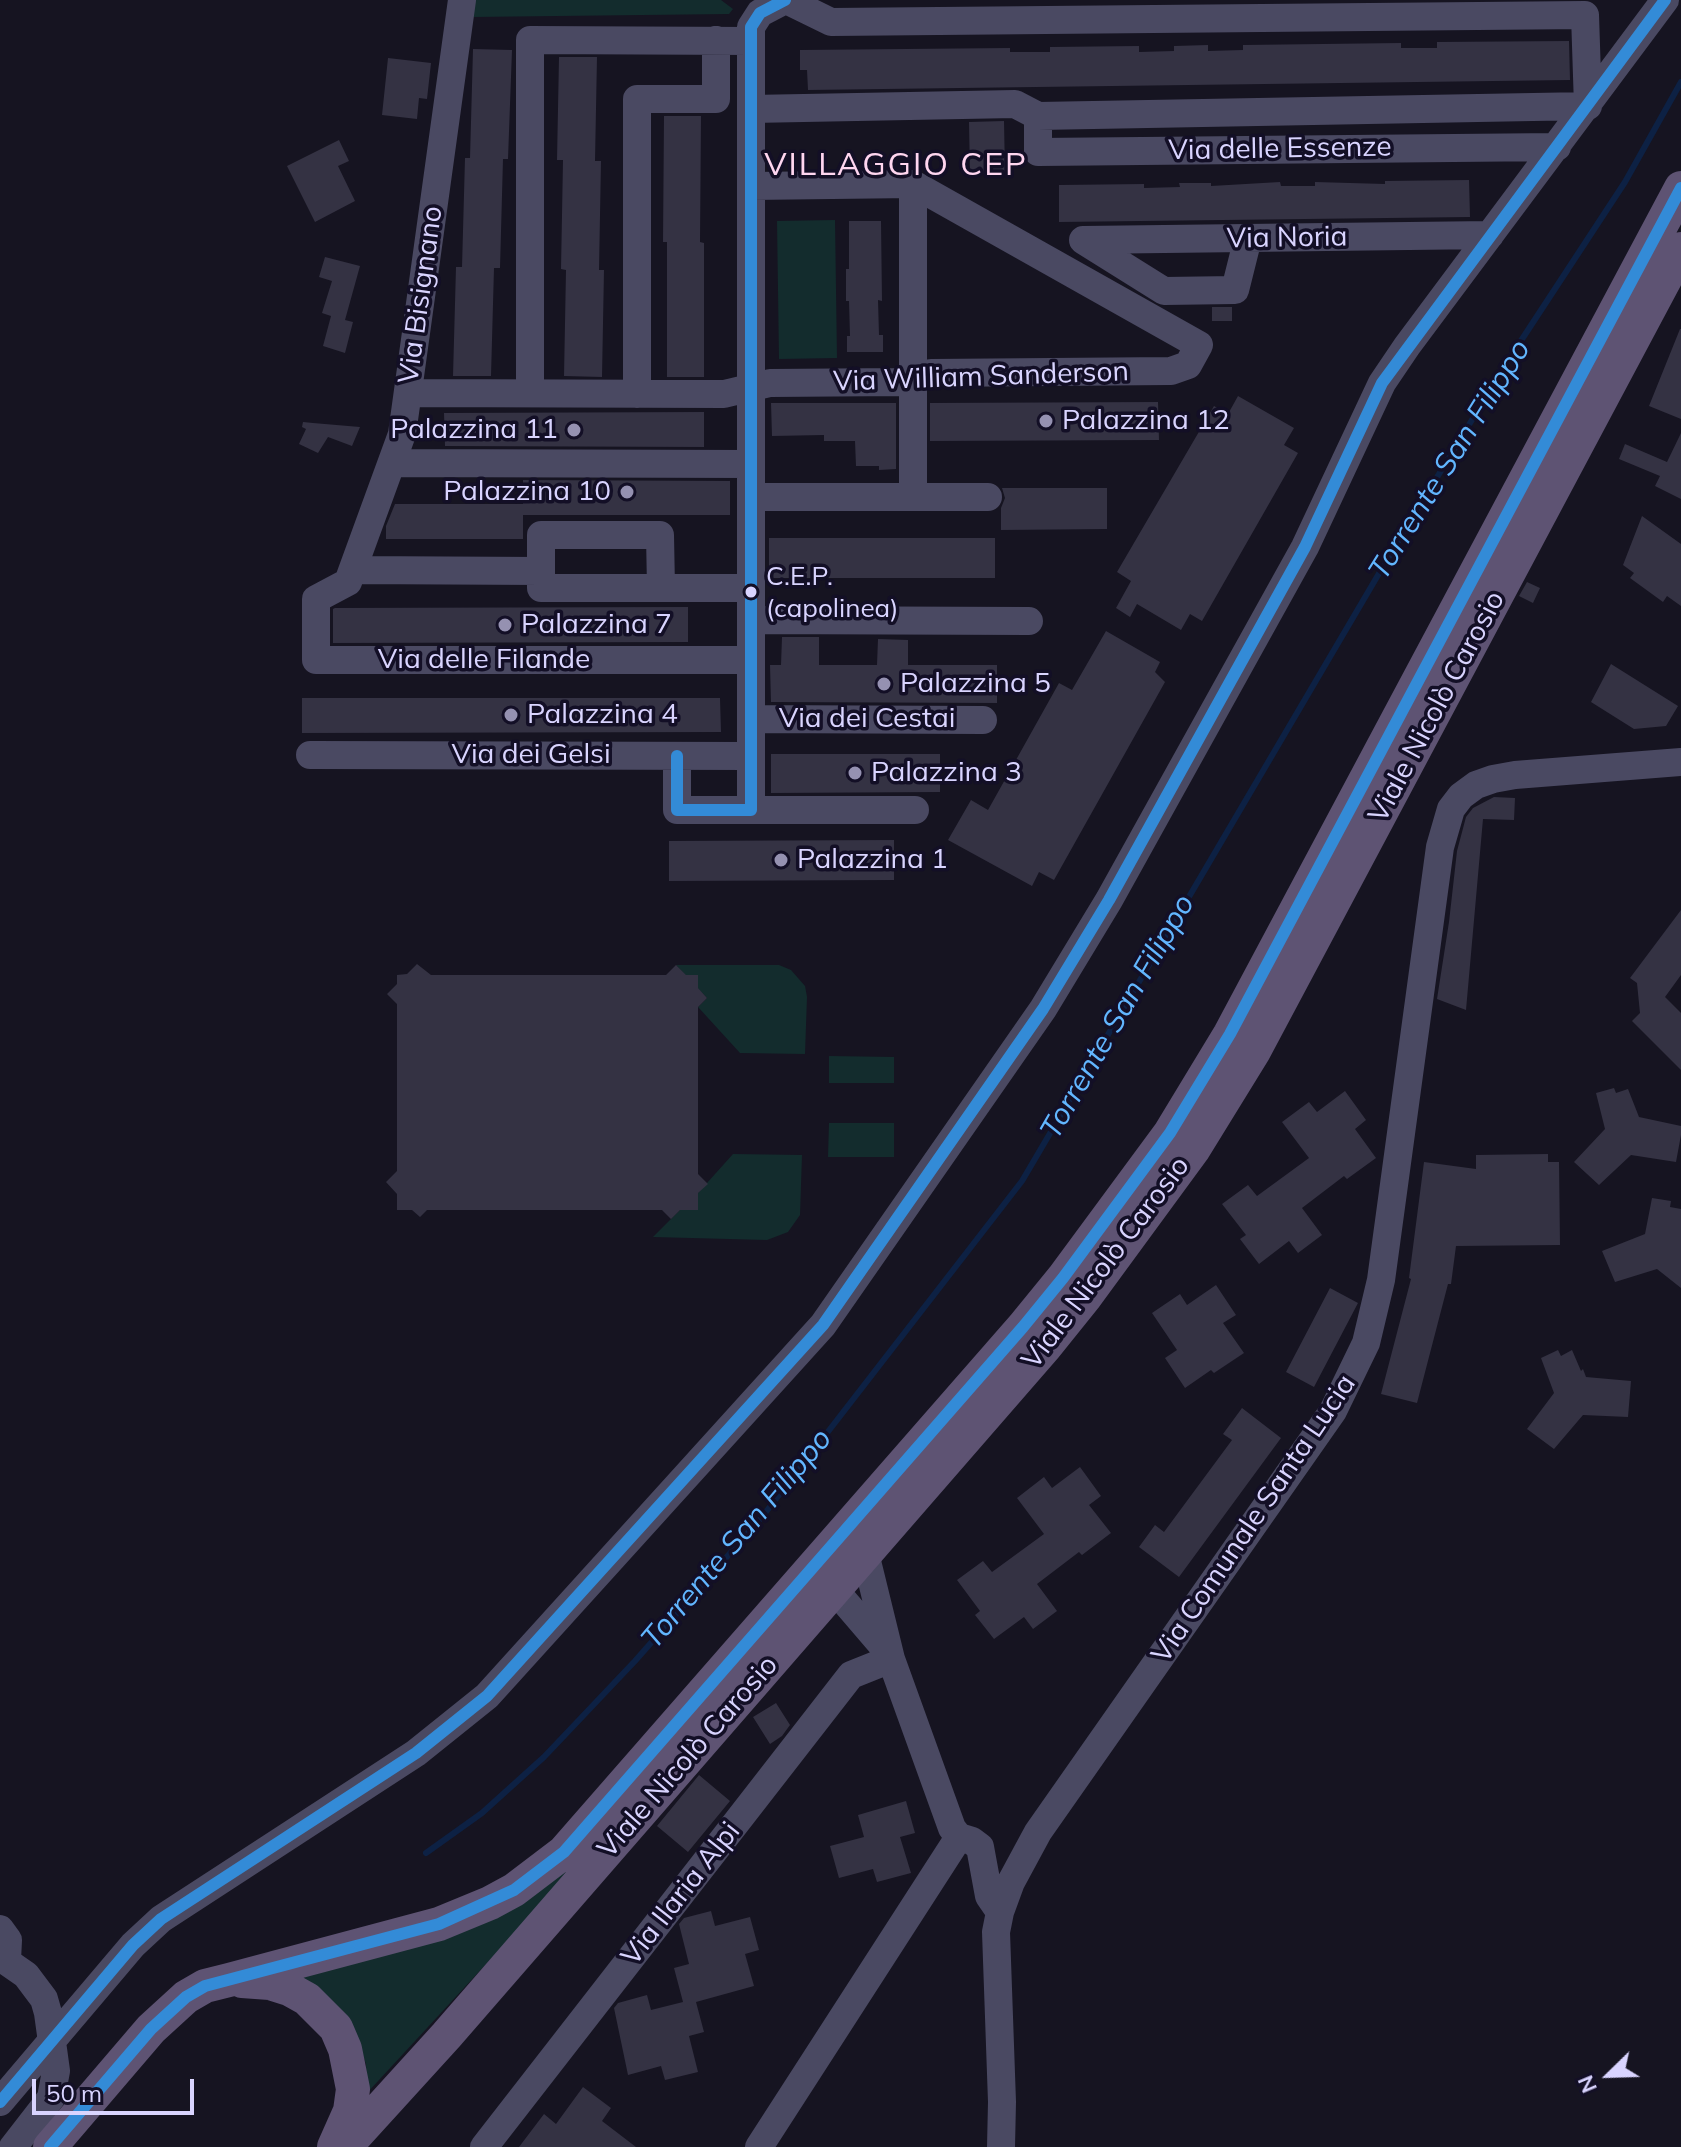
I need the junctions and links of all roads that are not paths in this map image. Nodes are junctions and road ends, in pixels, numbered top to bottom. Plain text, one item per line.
1 (462, 0) edge
2 (785, 0) edge
3 (1665, 0) edge
4 (1369, 8) edge
5 (1174, 9) edge
6 (976, 10) edge
7 (716, 40) junction
8 (751, 41) junction
9 (1588, 106) junction
10 (751, 109) junction
11 (1038, 116) junction
12 (1557, 147) junction
13 (913, 184) junction
14 (751, 186) junction
15 (1681, 188) edge
16 (1490, 235) junction
17 (1248, 238) junction
18 (1681, 249) edge
19 (913, 378) junction
20 (751, 388) junction
21 (408, 393) junction
22 (530, 393) junction
23 (637, 394) junction
24 (394, 463) junction
25 (751, 464) junction
26 (751, 497) junction
27 (913, 497) junction
28 (988, 497) dead end
29 (541, 571) junction
30 (350, 576) junction
31 (661, 588) junction
32 (751, 588) junction
33 (751, 620) junction
34 (1029, 621) dead end
35 (751, 660) junction
36 (751, 719) junction
37 (983, 720) dead end
38 (310, 755) dead end
39 (677, 756) junction
40 (751, 756) junction
41 (1681, 762) edge
42 (751, 810) junction
43 (915, 810) dead end
44 (865, 1553) junction
45 (821, 1580) junction
46 (889, 1653) junction
47 (959, 1837) junction
48 (1000, 1912) junction
49 (0, 1929) edge
50 (3, 1959) edge
51 (229, 1980) junction
52 (0, 2102) edge
53 (13, 2147) edge
54 (50, 2147) edge
55 (333, 2147) edge
56 (345, 2147) edge
57 (484, 2147) edge
58 (759, 2147) edge
59 (1001, 2147) edge

1 - 21 street, Via Bisignano
2 - 6 street
2 - 8 street
3 - 9 street
4 - 5 street
4 - 9 street
5 - 6 street
7 - 8 street
7 - 22 street
7 - 23 street
8 - 10 street
9 - 11 street, Via delle Essenze
9 - 12 street
10 - 11 street, Via delle Essenze
10 - 14 street
11 - 12 street, Via delle Essenze
12 - 16 street
13 - 14 street
13 - 19 street
13 - 19 street, Via William Sanderson
14 - 20 street
15 - 45 main road, Viale Nicolò Carosio
16 - 17 street, Via Noria
16 - 52 street
17 - 17 street, Via Noria
18 - 44 main road, Viale Nicolò Carosio
19 - 20 street, Via William Sanderson
19 - 27 street
20 - 23 street, Via William Sanderson
20 - 25 street
21 - 22 street, Via William Sanderson
21 - 24 street, Via Bisignano
22 - 23 street, Via William Sanderson
24 - 25 street
24 - 30 street, Via Bisignano
25 - 26 street
26 - 27 street
26 - 32 street
27 - 28 street
29 - 30 street
29 - 31 street
29 - 31 street
30 - 35 street, Via delle Filande
31 - 32 street
32 - 33 street
33 - 34 street
33 - 35 street
35 - 36 street
36 - 37 street, Via dei Cestai
36 - 40 street
38 - 39 street, Via dei Gelsi
39 - 40 street, Via dei Gelsi
39 - 42 street
40 - 42 street
41 - 48 street, Via Comunale Santa Lucia
42 - 43 street
44 - 45 main road, Viale Nicolò Carosio
44 - 46 street
45 - 46 street
45 - 51 main road, Viale Nicolò Carosio
45 - 56 main road, Viale Nicolò Carosio
46 - 47 street
46 - 57 street, Via Ilaria Alpi
47 - 48 street
47 - 58 street
48 - 59 street, Via Comunale Santa Lucia
49 - 50 street
50 - 53 street
51 - 54 main road, Viale Nicolò Carosio
51 - 55 main road

